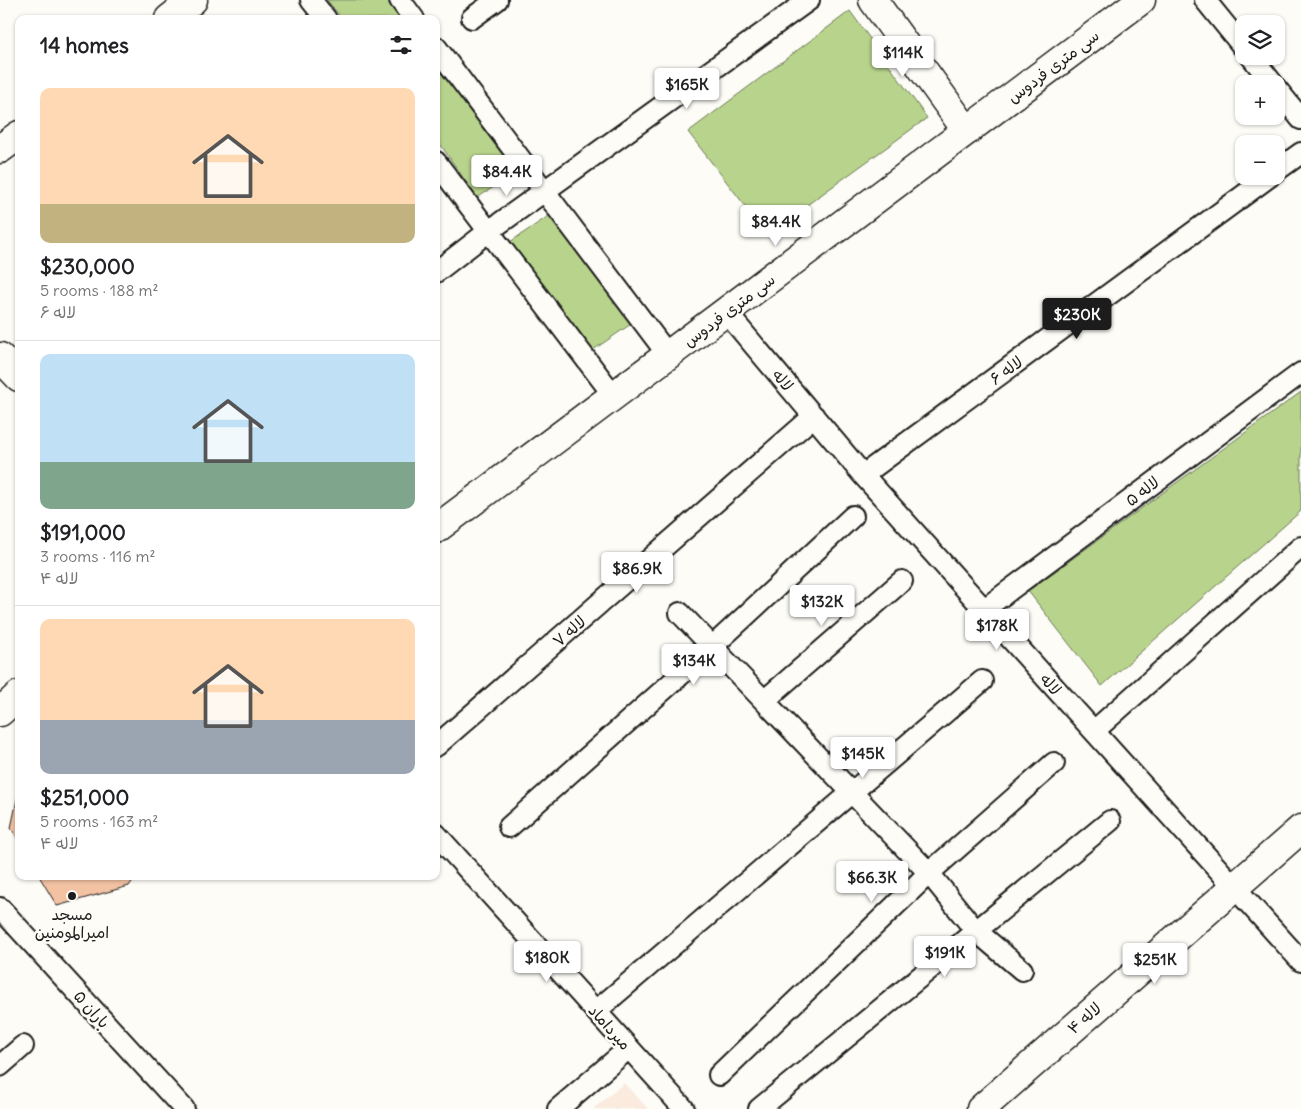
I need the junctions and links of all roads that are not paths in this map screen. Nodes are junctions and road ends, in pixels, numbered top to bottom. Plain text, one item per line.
1 (193, 0) edge
2 (311, 0) edge
3 (400, 0) edge
4 (497, 0) edge
5 (809, 0) edge
6 (873, 0) edge
7 (1142, 0) edge
8 (1205, 0) edge
9 (174, 15) edge
10 (323, 15) edge
11 (411, 15) edge
12 (472, 18) dead end
13 (1235, 37) edge
14 (440, 52) edge
15 (1258, 65) edge
16 (1266, 75) edge
17 (1285, 99) edge
18 (1301, 119) edge
19 (967, 131) junction
20 (15, 138) edge
21 (0, 149) edge
22 (1301, 153) edge
23 (1285, 165) edge
24 (440, 167) edge
25 (1258, 185) edge
26 (545, 192) junction
27 (489, 231) junction
28 (440, 269) edge
29 (726, 312) junction
30 (668, 355) junction
31 (1301, 373) edge
32 (614, 396) junction
33 (814, 416) junction
34 (863, 475) junction
35 (853, 516) dead end
36 (440, 526) edge
37 (1301, 547) edge
38 (902, 581) dead end
39 (983, 610) junction
40 (680, 613) dead end
41 (713, 646) junction
42 (982, 681) dead end
43 (765, 700) junction
44 (1094, 732) junction
45 (440, 743) edge
46 (1054, 763) dead end
47 (852, 793) junction
48 (1110, 821) dead end
49 (509, 827) dead end
50 (1301, 829) edge
51 (440, 838) edge
52 (929, 873) junction
53 (1235, 886) junction
54 (0, 908) edge
55 (975, 930) junction
56 (1301, 961) edge
57 (1022, 970) dead end
58 (596, 1011) junction
59 (23, 1046) dead end
60 (629, 1048) junction
61 (0, 1066) edge
62 (719, 1075) dead end
63 (184, 1109) edge
64 (558, 1109) edge
65 (684, 1109) edge
66 (759, 1109) edge
67 (981, 1109) edge

1 - 9 street
2 - 10 street
3 - 11 street
4 - 12 street
5 - 26 street
6 - 19 street
7 - 19 street, سی متری فردوس
8 - 13 street
14 - 26 street
15 - 16 street
17 - 18 street
19 - 29 street, سی متری فردوس
20 - 21 street
22 - 23 street
24 - 27 street
25 - 34 street, لاله ۶
26 - 27 street
26 - 30 street
27 - 28 street
27 - 32 street
29 - 30 street, سی متری فردوس
29 - 33 street, لاله
30 - 32 street, سی متری فردوس
31 - 39 street, لاله ۵
32 - 36 street, سی متری فردوس
33 - 34 street, لاله
33 - 45 street, لاله ۷
34 - 39 street, لاله
35 - 41 street
37 - 44 street
38 - 43 street
39 - 44 street, لاله
40 - 41 street
41 - 43 street
41 - 49 street
42 - 47 street
43 - 47 street
44 - 53 street, لاله
46 - 52 street
47 - 52 street
47 - 58 street
48 - 55 street
50 - 53 street, لاله ۴
51 - 58 street, میرداماد
52 - 55 street
52 - 62 street
53 - 56 street, لاله
53 - 67 street, لاله ۴
54 - 63 street, باران ۵
55 - 57 street
55 - 66 street
58 - 60 street, میرداماد
59 - 61 street
60 - 64 street
60 - 65 street, میرداماد

